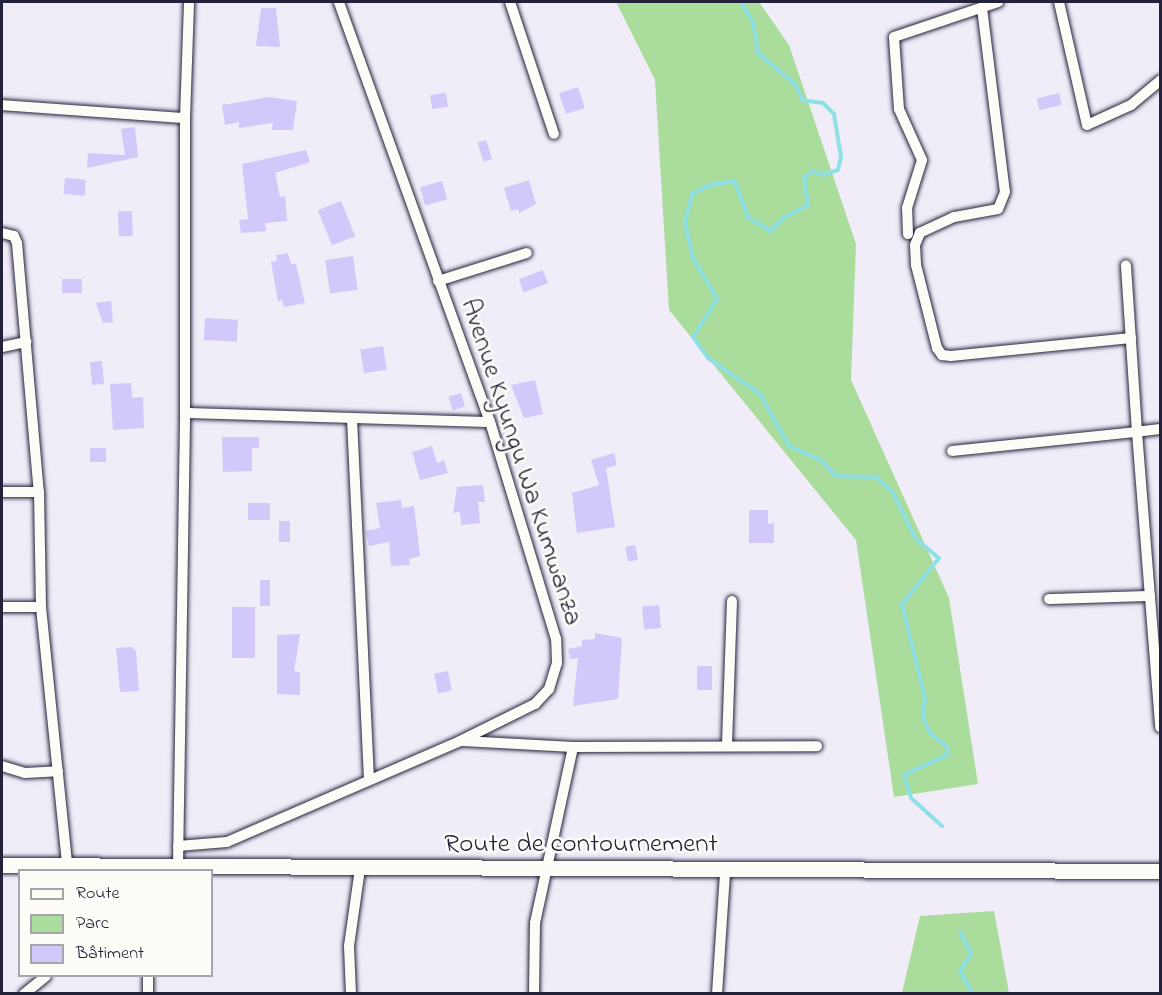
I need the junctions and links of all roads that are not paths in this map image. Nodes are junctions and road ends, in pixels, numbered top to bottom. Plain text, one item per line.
1 (189, 2) edge
2 (339, 2) edge
3 (510, 2) edge
4 (998, 2) edge
5 (1059, 2) edge
6 (982, 8) junction
7 (1161, 81) edge
8 (2, 105) edge
9 (185, 118) junction
10 (555, 134) dead end
11 (2, 233) edge
12 (908, 234) dead end
13 (527, 254) dead end
14 (1126, 264) dead end
15 (438, 280) junction
16 (1131, 338) junction
17 (26, 342) junction
18 (2, 347) edge
19 (185, 413) junction
20 (352, 418) junction
21 (490, 422) junction
22 (1161, 429) edge
23 (1137, 432) junction
24 (952, 451) dead end
25 (2, 492) edge
26 (39, 492) junction
27 (1150, 596) junction
28 (1049, 599) dead end
29 (732, 601) dead end
30 (2, 607) edge
31 (41, 608) junction
32 (1161, 727) edge
33 (460, 741) junction
34 (727, 744) junction
35 (817, 746) dead end
36 (573, 747) junction
37 (2, 766) edge
38 (58, 771) junction
39 (369, 778) junction
40 (178, 846) junction
41 (2, 865) edge
42 (67, 865) junction
43 (178, 866) junction
44 (147, 868) edge
45 (360, 869) junction
46 (546, 870) junction
47 (1161, 871) edge
48 (725, 872) junction
49 (44, 977) edge
50 (148, 977) edge
51 (24, 993) edge
52 (148, 993) edge
53 (351, 993) edge
54 (534, 993) edge
55 (717, 993) edge

1 - 9 street
2 - 15 street, Avenue Kyungu Wa Kumwanza
3 - 10 street
4 - 6 street
5 - 7 street
6 - 12 street
6 - 16 street
8 - 9 street
9 - 19 street
11 - 17 street
13 - 15 street
14 - 16 street
15 - 21 street, Avenue Kyungu Wa Kumwanza
16 - 23 street
17 - 18 street
17 - 26 street
19 - 20 street
19 - 40 street
20 - 21 street
20 - 39 street
21 - 33 street, Avenue Kyungu Wa Kumwanza
22 - 23 street
23 - 24 street
23 - 27 street
25 - 26 street
26 - 31 street
27 - 28 street
27 - 32 street
29 - 34 street
30 - 31 street
31 - 38 street
33 - 36 street
33 - 39 street, Avenue Kyungu Wa Kumwanza
34 - 35 street
34 - 36 street
36 - 46 street
37 - 38 street
38 - 42 street
39 - 40 street, Avenue Kyungu Wa Kumwanza
40 - 43 street
41 - 42 street, Route de contournement
42 - 44 street, Route de contournement
43 - 44 street, Route de contournement
43 - 45 street, Route de contournement
45 - 46 street, Route de contournement
45 - 53 street
46 - 48 street, Route de contournement
46 - 54 street
47 - 48 street, Route de contournement
48 - 55 street
49 - 51 street
50 - 52 street

